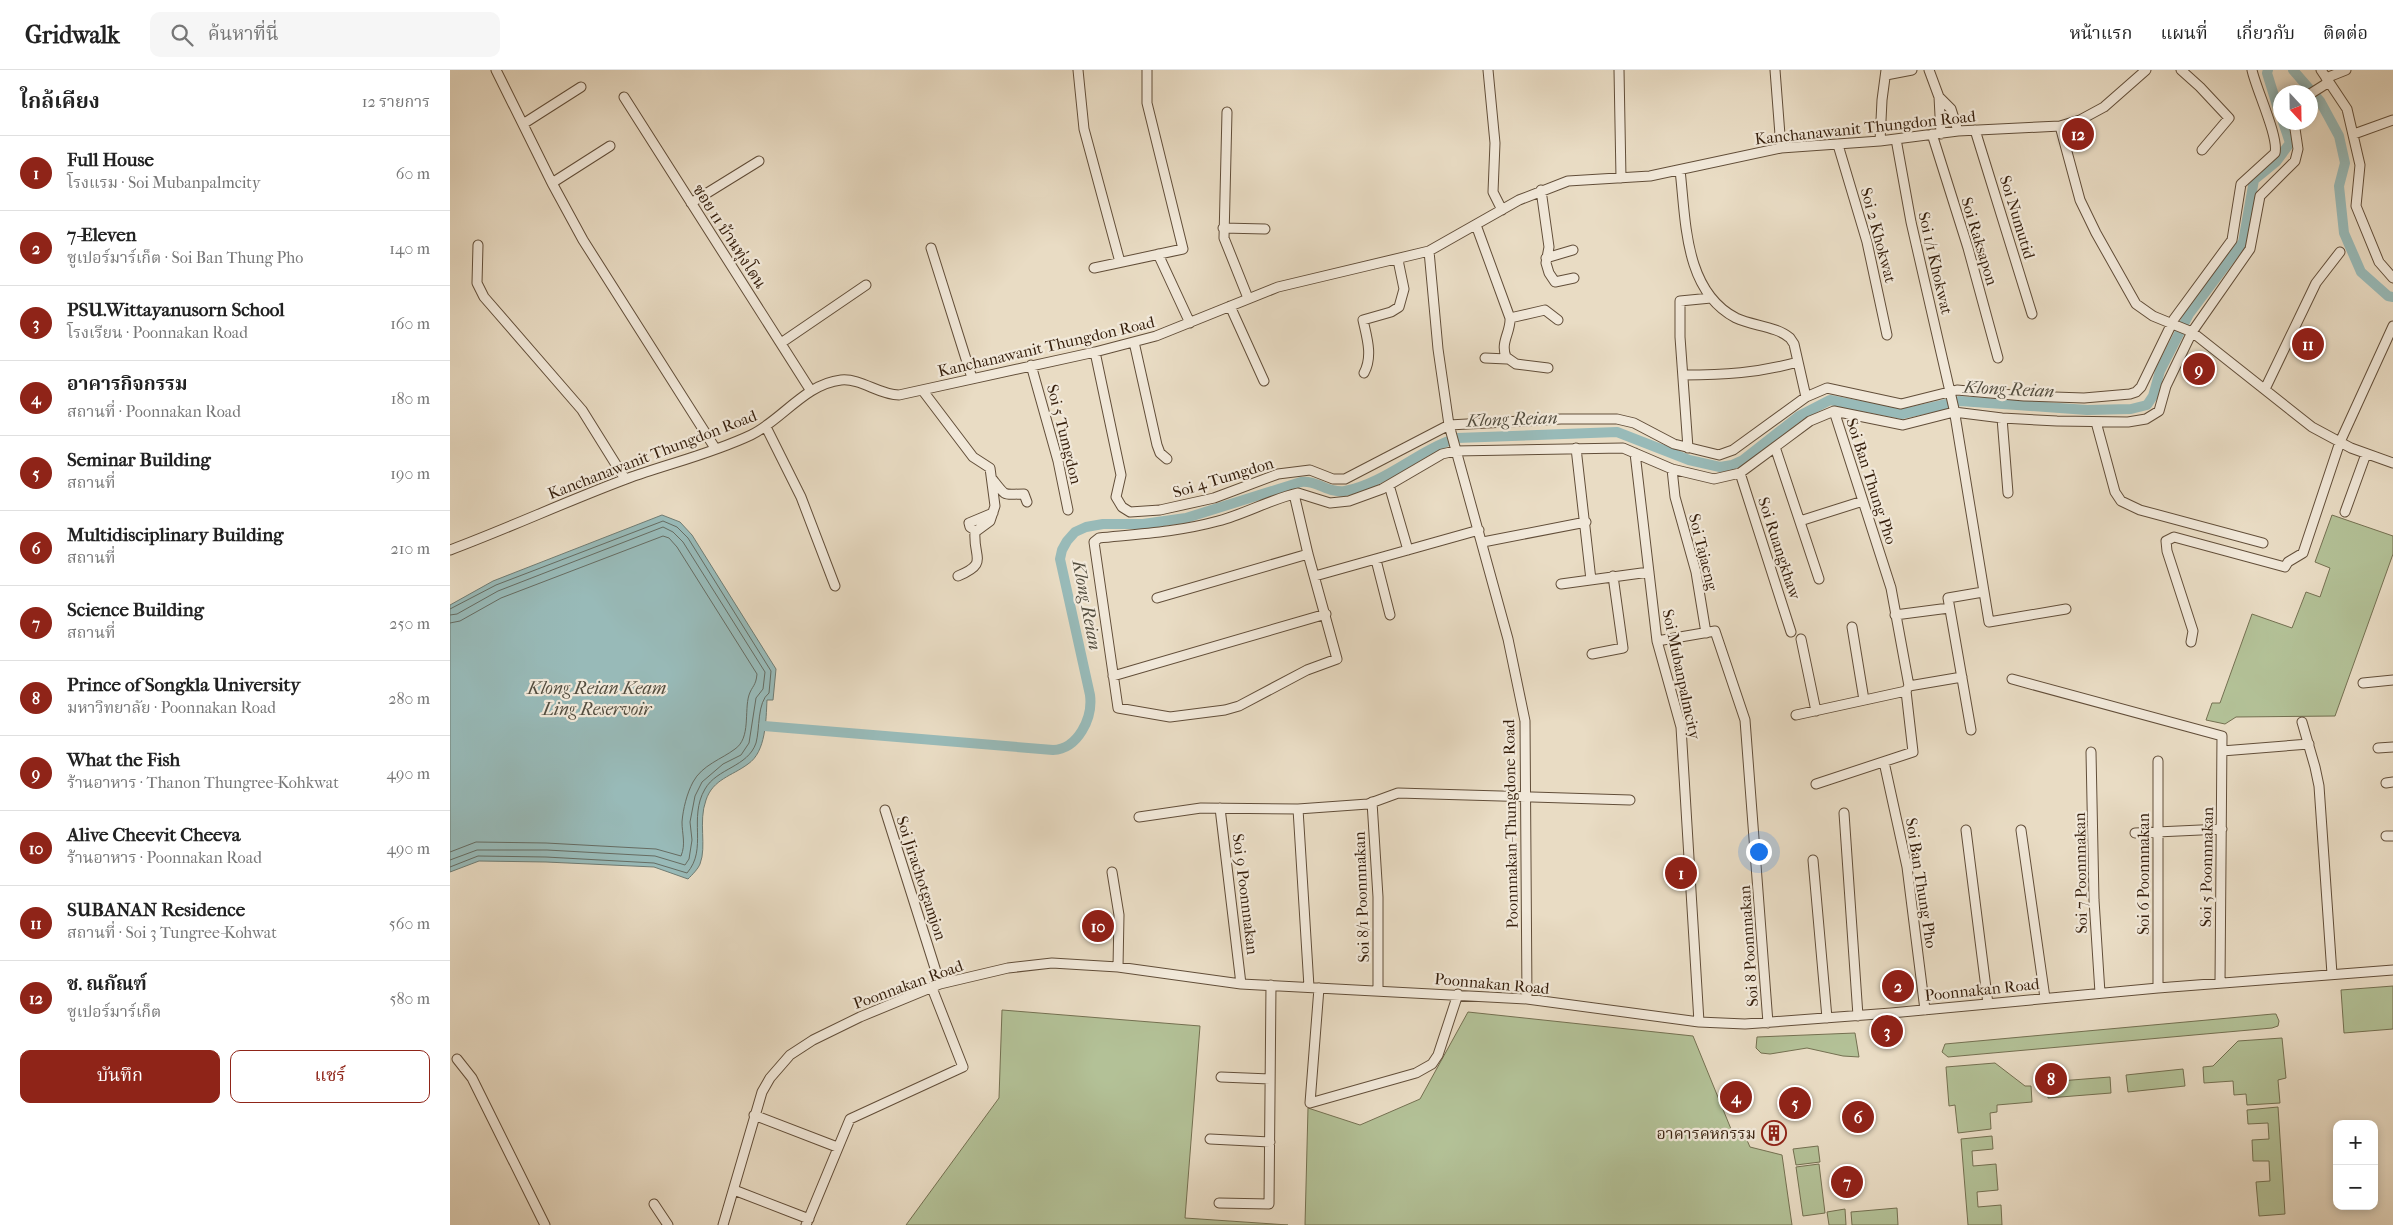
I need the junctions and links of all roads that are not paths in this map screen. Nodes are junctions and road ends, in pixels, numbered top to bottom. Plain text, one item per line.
1 (496, 70) edge
2 (1078, 70) edge
3 (1147, 70) edge
4 (1488, 70) edge
5 (1619, 70) edge
6 (1775, 70) edge
7 (1912, 70) edge
8 (1928, 70) edge
9 (2146, 70) edge
10 (2181, 70) edge
11 (2252, 70) edge
12 (2346, 70) edge
13 (1886, 73) edge
14 (2325, 77) edge
15 (581, 87) dead end
16 (624, 97) dead end
17 (1939, 97) junction
18 (1227, 112) dead end
19 (2393, 120) edge
20 (523, 124) junction
21 (2060, 126) junction
22 (1975, 130) junction
23 (2295, 130) edge
24 (1958, 131) junction
25 (1936, 134) junction
26 (2354, 134) junction
27 (1896, 139) junction
28 (1880, 141) junction
29 (1838, 145) junction
30 (610, 146) dead end
31 (1781, 148) junction
32 (2202, 150) dead end
33 (759, 161) dead end
34 (1680, 170) junction
35 (1621, 178) junction
36 (552, 183) junction
37 (1541, 190) junction
38 (691, 203) junction
39 (1502, 210) junction
40 (1476, 225) junction
41 (1223, 228) junction
42 (1264, 229) dead end
43 (478, 245) dead end
44 (931, 248) dead end
45 (1573, 250) dead end
46 (1429, 251) junction
47 (2340, 252) dead end
48 (1158, 254) junction
49 (1546, 258) junction
50 (1398, 260) junction
51 (1120, 262) junction
52 (1094, 268) dead end
53 (1574, 278) dead end
54 (2393, 278) edge
55 (866, 285) dead end
56 (1248, 298) junction
57 (1711, 298) junction
58 (1230, 306) junction
59 (2032, 314) dead end
60 (1510, 318) junction
61 (1558, 320) dead end
62 (1190, 323) junction
63 (2172, 325) junction
64 (2393, 326) edge
65 (2192, 332) junction
66 (1886, 334) dead end
67 (1134, 342) junction
68 (781, 343) junction
69 (1095, 352) junction
70 (1485, 358) dead end
71 (1998, 358) dead end
72 (1507, 359) junction
73 (1798, 362) junction
74 (1031, 366) junction
75 (1548, 368) dead end
76 (1364, 373) dead end
77 (1683, 375) junction
78 (972, 378) junction
79 (1264, 381) dead end
80 (2265, 389) junction
81 (811, 391) junction
82 (923, 391) junction
83 (1950, 392) junction
84 (1806, 397) junction
85 (1834, 411) junction
86 (1954, 411) junction
87 (2002, 418) junction
88 (2096, 422) junction
89 (766, 427) junction
90 (1450, 427) junction
91 (2340, 442) junction
92 (1775, 447) junction
93 (715, 448) junction
94 (1576, 448) junction
95 (1688, 448) junction
96 (1455, 450) junction
97 (1635, 453) junction
98 (2366, 454) junction
99 (1167, 459) dead end
100 (2393, 464) edge
101 (1672, 469) junction
102 (1740, 473) junction
103 (991, 478) junction
104 (625, 479) junction
105 (1389, 485) junction
106 (2008, 493) dead end
107 (1294, 494) junction
108 (1863, 501) junction
109 (1027, 502) dead end
110 (1068, 510) dead end
111 (2345, 512) dead end
112 (1800, 521) junction
113 (1586, 522) junction
114 (1479, 530) junction
115 (1483, 542) junction
116 (2264, 543) dead end
117 (450, 550) edge
118 (1408, 550) junction
119 (1308, 554) junction
120 (1376, 560) junction
121 (1648, 572) junction
122 (958, 576) dead end
123 (1315, 576) junction
124 (1613, 576) junction
125 (1819, 579) dead end
126 (1591, 580) junction
127 (1562, 584) dead end
128 (835, 586) dead end
129 (1983, 592) junction
130 (1157, 598) dead end
131 (1949, 608) junction
132 (2066, 609) dead end
133 (1326, 614) junction
134 (1390, 615) dead end
135 (1895, 616) junction
136 (1852, 628) dead end
137 (1710, 632) junction
138 (1791, 632) dead end
139 (1801, 639) dead end
140 (1657, 641) junction
141 (2190, 642) dead end
142 (1592, 654) dead end
143 (1114, 676) junction
144 (1962, 677) junction
145 (2012, 679) dead end
146 (2393, 680) edge
147 (2363, 683) dead end
148 (1908, 689) junction
149 (1864, 700) junction
150 (1816, 711) junction
151 (1796, 716) dead end
152 (2302, 722) dead end
153 (1971, 730) dead end
154 (2309, 744) junction
155 (2393, 747) edge
156 (2378, 748) dead end
157 (2222, 751) junction
158 (2091, 752) dead end
159 (2158, 761) dead end
160 (1884, 762) junction
161 (1816, 784) dead end
162 (1527, 799) junction
163 (1630, 800) dead end
164 (1372, 802) junction
165 (1220, 808) junction
166 (1298, 808) junction
167 (885, 810) dead end
168 (1844, 813) dead end
169 (1139, 817) dead end
170 (2222, 829) junction
171 (1966, 830) dead end
172 (2021, 830) dead end
173 (2157, 831) junction
174 (2135, 833) dead end
175 (1813, 860) dead end
176 (1112, 872) dead end
177 (1118, 967) junction
178 (2393, 970) edge
179 (2332, 974) junction
180 (1241, 984) junction
181 (2220, 984) junction
182 (1271, 985) junction
183 (936, 986) junction
184 (1309, 987) junction
185 (1319, 988) junction
186 (2158, 988) junction
187 (1378, 990) junction
188 (2100, 993) junction
189 (1458, 994) junction
190 (2044, 998) junction
191 (1527, 999) junction
192 (1988, 1004) junction
193 (1925, 1010) junction
194 (1858, 1016) junction
195 (1827, 1018) junction
196 (1699, 1022) junction
197 (1768, 1023) junction
198 (457, 1059) dead end
199 (1221, 1077) dead end
200 (1270, 1079) junction
201 (754, 1115) junction
202 (1210, 1139) dead end
203 (1270, 1142) junction
204 (837, 1147) junction
205 (734, 1190) junction
206 (1218, 1203) dead end
207 (654, 1204) dead end
208 (808, 1222) edge
209 (545, 1225) edge
210 (668, 1225) edge
211 (723, 1225) edge

1 - 20 street
2 - 51 street
3 - 48 street
4 - 39 street
5 - 35 street
6 - 31 street
7 - 13 street
8 - 17 street
9 - 21 street, Kanchanawanit Thungdon Road
10 - 32 street
11 - 63 street
12 - 14 street
13 - 28 street
14 - 26 street
15 - 20 street
16 - 38 street, ซอย 11 บ้านทุ่งโดน
17 - 24 street
17 - 25 street, Soi Raksapon
18 - 41 street
19 - 26 street
20 - 36 street
21 - 22 street, Kanchanawanit Thungdon Road
21 - 63 street
22 - 24 street, Kanchanawanit Thungdon Road
22 - 59 street, Soi Numutid
23 - 65 street
24 - 25 street, Kanchanawanit Thungdon Road
25 - 27 street, Kanchanawanit Thungdon Road
25 - 71 street, Soi Raksapon
26 - 54 street
27 - 28 street, Kanchanawanit Thungdon Road
27 - 83 street, Soi 1/1 Khokwat
28 - 29 street, Kanchanawanit Thungdon Road
29 - 31 street, Kanchanawanit Thungdon Road
29 - 66 street, Soi 2 Khokwat
30 - 36 street
31 - 34 street, Kanchanawanit Thungdon Road
33 - 38 street
34 - 35 street, Kanchanawanit Thungdon Road
34 - 57 street
35 - 37 street, Kanchanawanit Thungdon Road
36 - 93 street
37 - 39 street, Kanchanawanit Thungdon Road
37 - 49 street
38 - 68 street, ซอย 11 บ้านทุ่งโดน
39 - 40 street, Kanchanawanit Thungdon Road
40 - 46 street, Kanchanawanit Thungdon Road
40 - 60 street
41 - 42 street
41 - 56 street
43 - 104 street
44 - 78 street
45 - 49 street
46 - 50 street, Kanchanawanit Thungdon Road
46 - 90 street
47 - 80 street
48 - 51 street
48 - 62 street
49 - 53 street
50 - 56 street, Kanchanawanit Thungdon Road
50 - 76 street
51 - 52 street
55 - 68 street
56 - 58 street, Kanchanawanit Thungdon Road
57 - 73 street
57 - 77 street
58 - 62 street, Kanchanawanit Thungdon Road
58 - 79 street
60 - 61 street
60 - 72 street
62 - 67 street, Kanchanawanit Thungdon Road
63 - 65 street
63 - 83 street
64 - 91 street
65 - 80 street
65 - 88 street
67 - 69 street, Kanchanawanit Thungdon Road
67 - 99 street
68 - 81 street, ซอย 11 บ้านทุ่งโดน
69 - 74 street, Kanchanawanit Thungdon Road
69 - 90 street, Soi 4 Tumgdon
70 - 72 street
72 - 75 street
73 - 77 street
73 - 84 street
74 - 78 street, Kanchanawanit Thungdon Road
74 - 110 street, Soi 5 Tumgdon
77 - 95 street
78 - 82 street, Kanchanawanit Thungdon Road
80 - 91 street
81 - 82 street, Kanchanawanit Thungdon Road
81 - 89 street, Kanchanawanit Thungdon Road
82 - 103 street
83 - 84 street
83 - 86 street, Soi 1/1 Khokwat
84 - 95 street
85 - 86 street
85 - 92 street
85 - 108 street, Soi Ban Thung Pho
86 - 87 street
86 - 129 street, Soi 1/1 Khokwat
87 - 88 street
87 - 106 street
88 - 116 street
89 - 93 street, Kanchanawanit Thungdon Road
89 - 128 street
90 - 95 street
90 - 96 street, Poonnnakan-Thungdone Road
91 - 98 street
91 - 141 street
92 - 102 street
92 - 112 street
93 - 104 street, Kanchanawanit Thungdon Road
94 - 96 street
94 - 97 street
94 - 113 street
96 - 105 street
96 - 114 street, Poonnnakan-Thungdone Road
97 - 101 street
97 - 121 street, Soi Mubanpalmcity
98 - 100 street
98 - 111 street
101 - 102 street
101 - 137 street, Soi Tajaeng
102 - 138 street, Soi Ruangkhaw
103 - 109 street
103 - 122 street
104 - 117 street, Kanchanawanit Thungdon Road
105 - 107 street
105 - 118 street
107 - 119 street
107 - 143 street
108 - 112 street
108 - 135 street, Soi Ban Thung Pho
112 - 125 street
113 - 115 street
113 - 126 street
114 - 115 street, Poonnnakan-Thungdone Road
114 - 118 street
115 - 162 street, Poonnnakan-Thungdone Road
118 - 120 street
119 - 123 street
119 - 130 street
120 - 123 street
120 - 134 street
121 - 124 street
121 - 140 street, Soi Mubanpalmcity
123 - 133 street
124 - 126 street
124 - 142 street
126 - 127 street
129 - 131 street
129 - 132 street, Soi 1/1 Khokwat
131 - 135 street
131 - 144 street
133 - 143 street
133 - 143 street
135 - 148 street, Soi Ban Thung Pho
136 - 149 street
137 - 140 street
137 - 197 street, Soi 8 Poonnnakan
139 - 150 street
140 - 196 street, Soi Mubanpalmcity
144 - 148 street
144 - 153 street
145 - 157 street
146 - 147 street
148 - 149 street
148 - 160 street, Soi Ban Thung Pho
149 - 150 street
150 - 151 street
152 - 154 street
154 - 157 street
154 - 179 street
155 - 156 street
157 - 170 street, Soi 5 Poonnnakan
158 - 188 street, Soi 7 Poonnnakan
159 - 173 street, Soi 6 Poonnnakan
160 - 161 street
160 - 193 street, Soi Ban Thung Pho
162 - 163 street
162 - 164 street
162 - 191 street, Poonnnakan-Thungdone Road
164 - 166 street
164 - 187 street, Soi 8/1 Poonnnakan
165 - 166 street
165 - 169 street
165 - 180 street, Soi 9 Poonnnakan
166 - 184 street
167 - 183 street, Soi Jirachotgamjon
168 - 194 street
170 - 173 street
170 - 181 street, Soi 5 Poonnnakan
171 - 192 street
172 - 190 street
173 - 174 street
173 - 186 street, Soi 6 Poonnnakan
175 - 195 street
176 - 177 street
177 - 180 street, Poonnakan Road
177 - 183 street, Poonnakan Road
178 - 179 street, Poonnakan Road
179 - 181 street, Poonnakan Road
180 - 182 street, Poonnakan Road
181 - 186 street, Poonnakan Road
182 - 184 street, Poonnakan Road
182 - 200 street
183 - 201 street, Poonnakan Road
183 - 204 street, Soi Jirachotgamjon
184 - 185 street, Poonnakan Road
185 - 187 street, Poonnakan Road
185 - 189 street
186 - 188 street, Poonnakan Road
187 - 189 street, Poonnakan Road
188 - 190 street, Poonnakan Road
189 - 191 street, Poonnakan Road
190 - 192 street, Poonnakan Road
191 - 196 street, Poonnakan Road
192 - 193 street, Poonnakan Road
193 - 194 street, Poonnakan Road
194 - 195 street, Poonnakan Road
195 - 197 street, Poonnakan Road
196 - 197 street, Poonnakan Road
198 - 209 street
199 - 200 street
200 - 203 street
201 - 204 street
201 - 205 street, Poonnakan Road
202 - 203 street
203 - 206 street
204 - 208 street
205 - 208 street
205 - 211 street, Poonnakan Road
207 - 210 street

